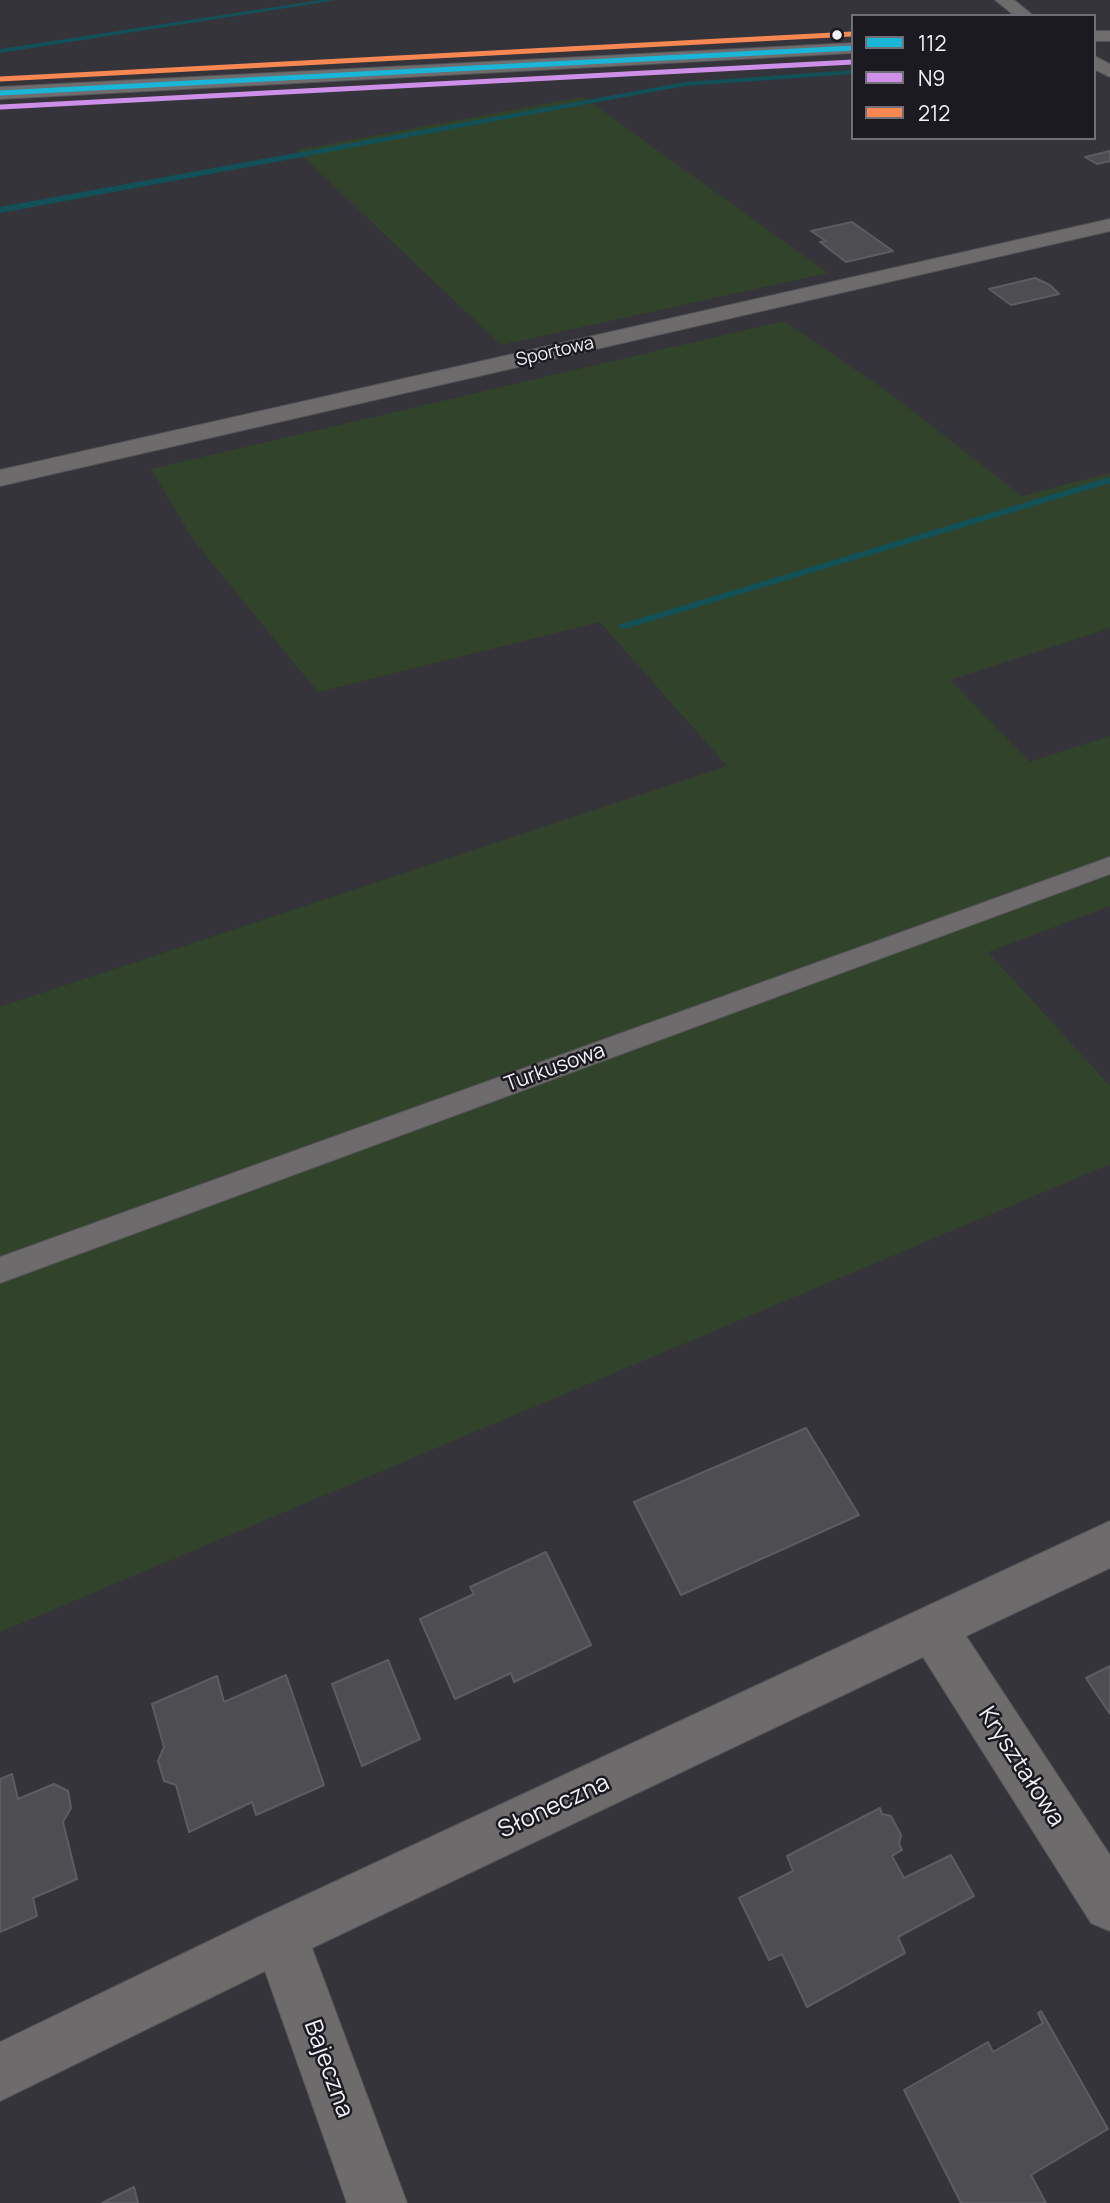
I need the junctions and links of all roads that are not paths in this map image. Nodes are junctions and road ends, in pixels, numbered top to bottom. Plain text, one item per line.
1 (1003, 0) edge
2 (1023, 14) edge
3 (851, 48) edge
4 (0, 93) edge
5 (1110, 225) edge
6 (0, 478) edge
7 (1110, 865) edge
8 (0, 1270) edge
9 (1110, 1544) edge
10 (933, 1629) junction
11 (1110, 1904) edge
12 (280, 1935) junction
13 (0, 2072) edge
14 (377, 2203) edge

1 - 2 street
3 - 4 main road
5 - 6 street, Sportowa
7 - 8 lane, Turkusowa
9 - 10 street, Słoneczna
10 - 11 street, Kryształowa
10 - 12 street, Słoneczna
12 - 13 street, Słoneczna
12 - 14 street, Bajeczna

